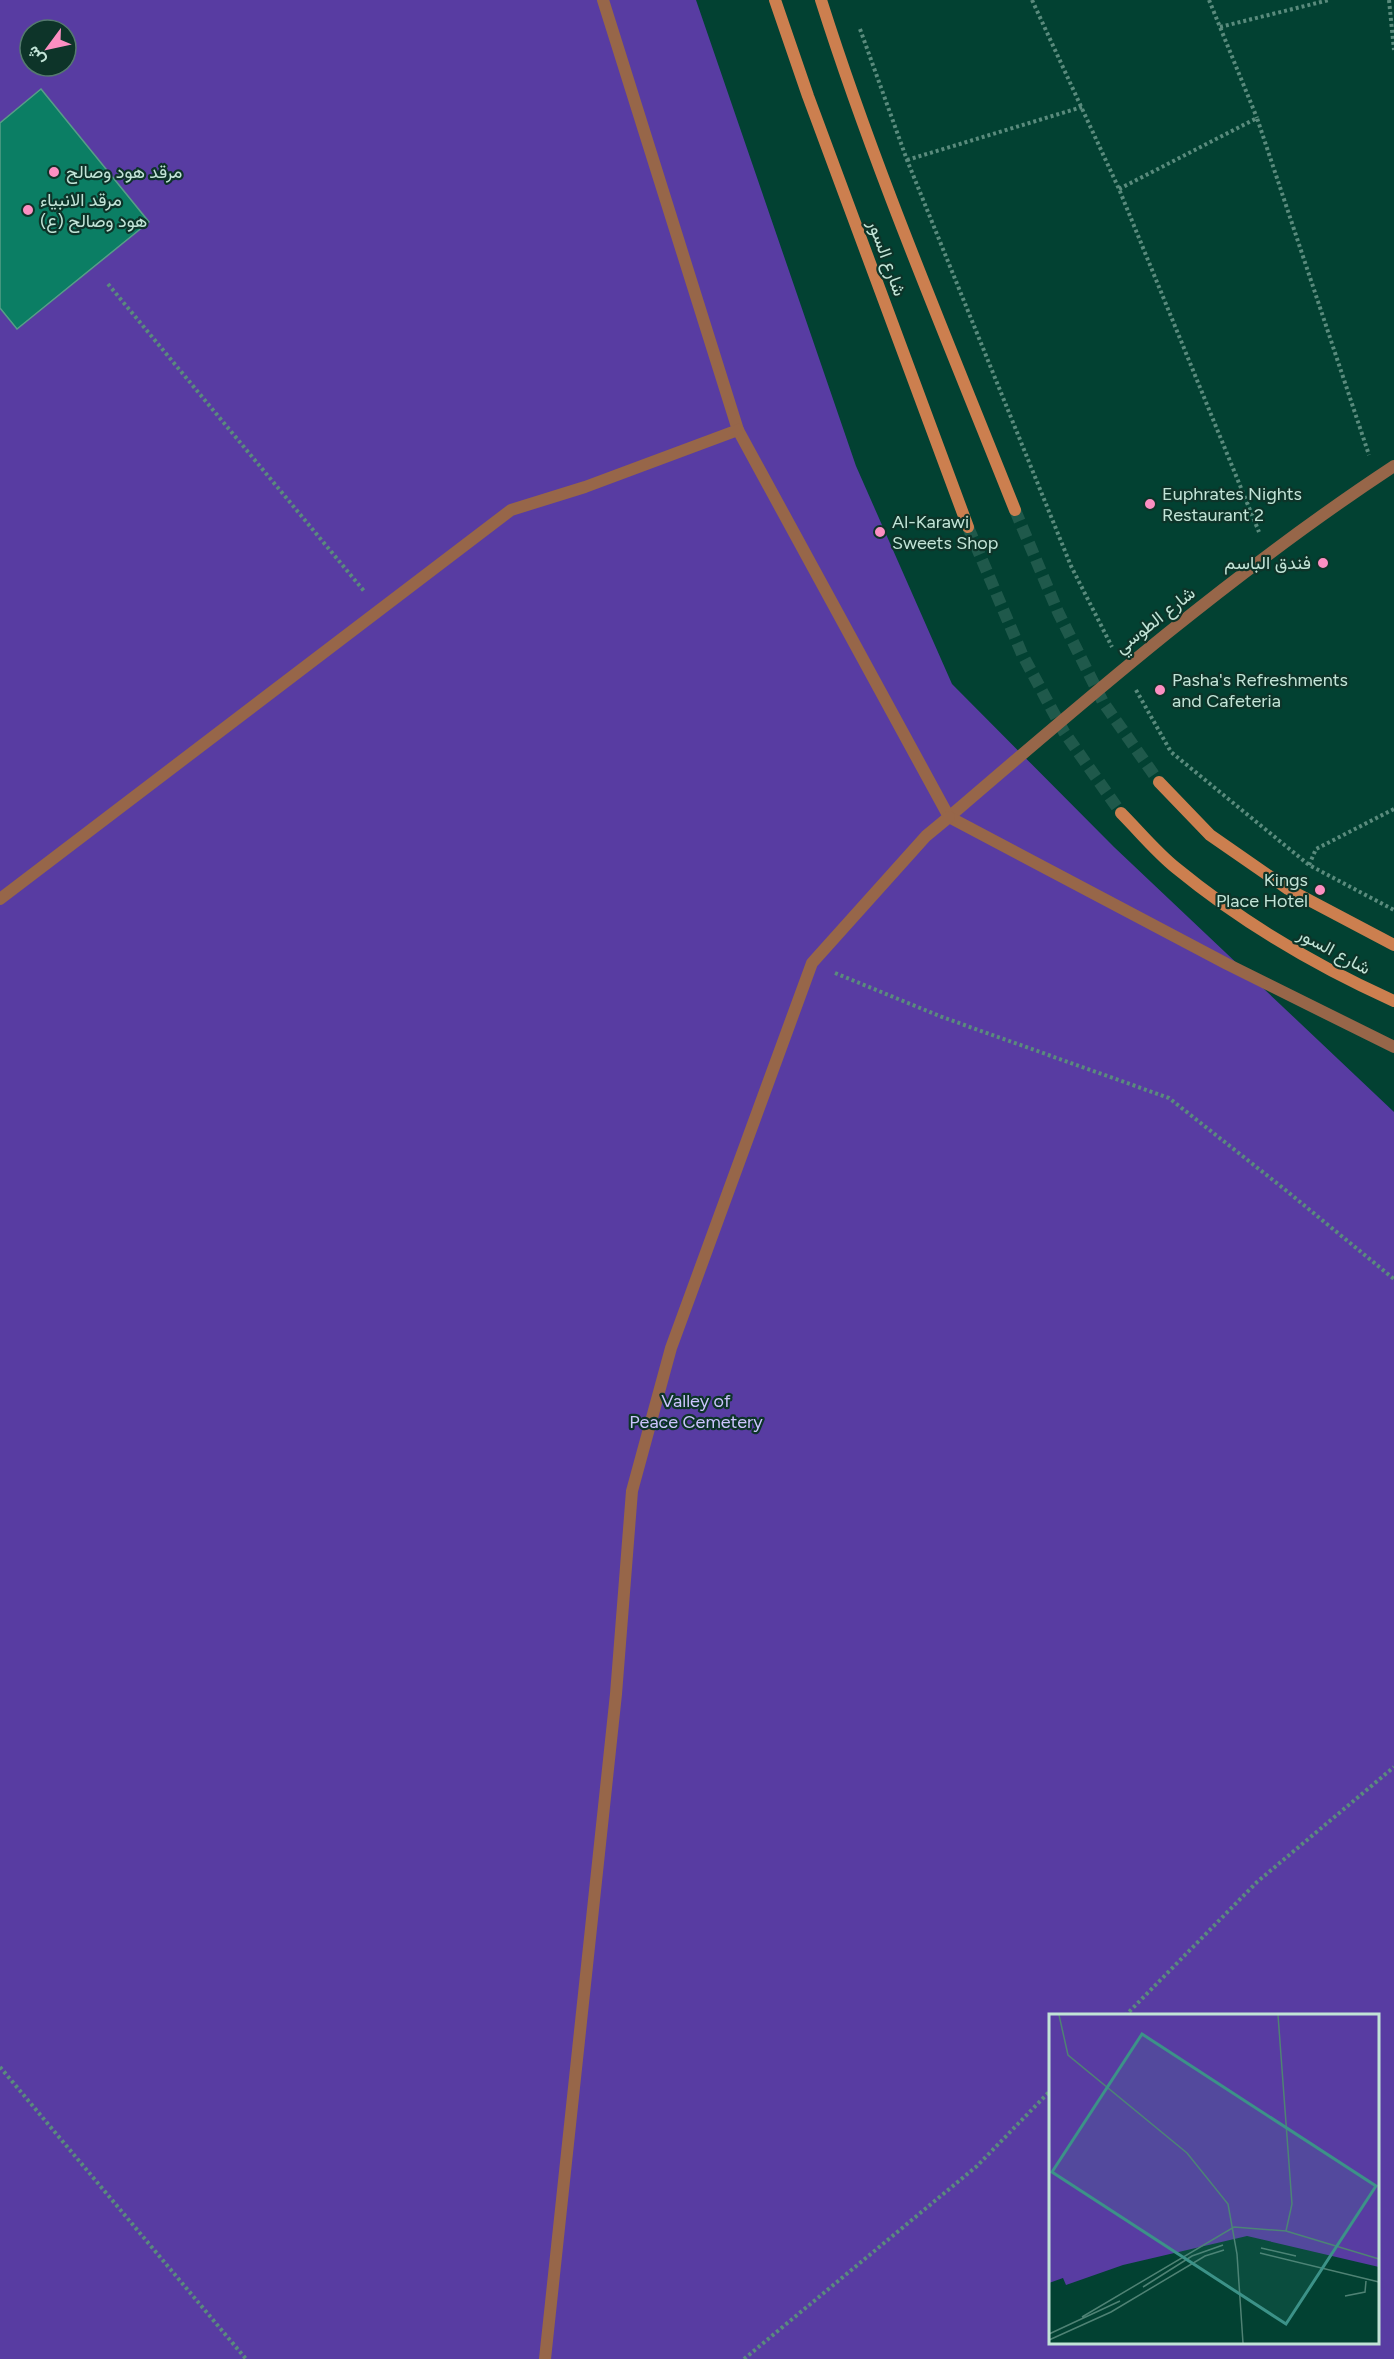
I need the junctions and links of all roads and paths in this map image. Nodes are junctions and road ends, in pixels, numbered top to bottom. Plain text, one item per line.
1 (603, 0) edge
2 (775, 0) edge
3 (821, 0) edge
4 (1032, 0) edge
5 (1209, 0) edge
6 (1329, 0) edge
7 (1389, 0) edge
8 (858, 21) dead end
9 (1220, 27) junction
10 (1394, 50) edge
11 (1082, 107) junction
12 (1257, 118) junction
13 (907, 160) junction
14 (1119, 189) junction
15 (108, 284) dead end
16 (738, 430) junction
17 (1394, 465) edge
18 (1376, 477) junction
19 (1015, 510) tunnel mouth
20 (968, 527) tunnel mouth
21 (1268, 555) junction
22 (380, 610) junction
23 (1123, 668) junction
24 (1159, 782) tunnel mouth
25 (1394, 809) edge
26 (1121, 813) tunnel mouth
27 (949, 817) junction
28 (1309, 866) junction
29 (0, 899) edge
30 (1394, 910) edge
31 (1394, 945) edge
32 (812, 963) junction
33 (1394, 1001) edge
34 (1394, 1047) edge
35 (1394, 1279) edge
36 (1394, 1767) edge
37 (1127, 2014) edge
38 (0, 2067) edge
39 (1049, 2092) edge
40 (246, 2359) edge
41 (545, 2359) edge
42 (744, 2359) edge

1 - 16 street
2 - 20 main road, شارع السور
3 - 19 main road, شارع السور
4 - 11 path
5 - 9 path
6 - 9 path
7 - 10 path
8 - 13 path
9 - 12 path
11 - 13 path
11 - 14 path
12 - 14 path
12 - 18 path
13 - 23 path
14 - 21 path
15 - 22 path
16 - 22 street
16 - 27 street
17 - 18 street, شارع الطوسي
18 - 21 street, شارع الطوسي
21 - 23 street, شارع الطوسي
22 - 29 street
23 - 27 street, شارع الطوسي
23 - 28 path
24 - 31 main road, شارع السور
25 - 28 path
26 - 33 main road, شارع السور
27 - 32 street, شارع الطوسي
27 - 34 street
28 - 30 path
32 - 35 path
32 - 41 street
36 - 37 path
38 - 40 path
39 - 42 path

